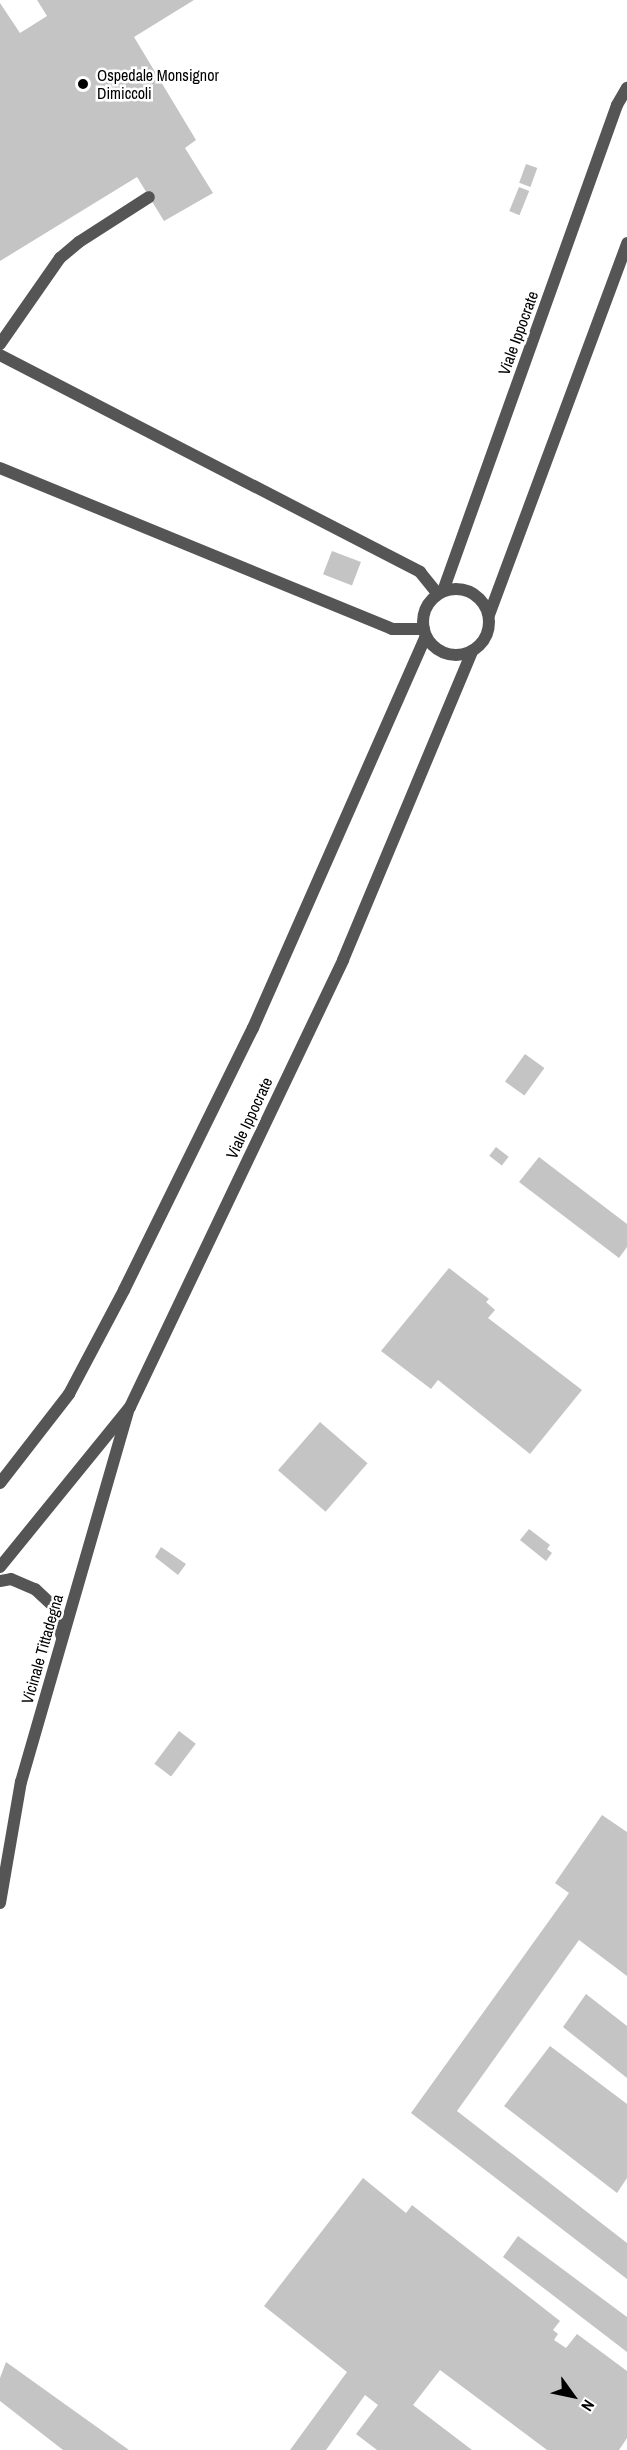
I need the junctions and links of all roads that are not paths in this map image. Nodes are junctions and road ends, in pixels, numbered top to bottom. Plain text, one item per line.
1 (627, 88) edge
2 (149, 197) dead end
3 (627, 243) edge
4 (0, 344) edge
5 (0, 355) edge
6 (0, 468) edge
7 (441, 593) junction
8 (489, 615) junction
9 (425, 632) junction
10 (472, 651) junction
11 (130, 1407) junction
12 (0, 1483) edge
13 (0, 1567) edge
14 (0, 1581) edge
15 (62, 1640) junction
16 (0, 1903) edge

1 - 7 street, Viale Ippocrate
2 - 4 street
3 - 8 street, Viale Ippocrate
5 - 7 street
6 - 9 street
7 - 8 street
7 - 9 street, Viale Ippocrate
8 - 10 street, Viale Ippocrate
9 - 10 street
9 - 12 street, Viale Ippocrate
10 - 11 street, Viale Ippocrate
11 - 13 street, Viale Ippocrate
11 - 15 street, Vicinale Tittadegna
14 - 15 street
15 - 16 street, Vicinale Tittadegna

